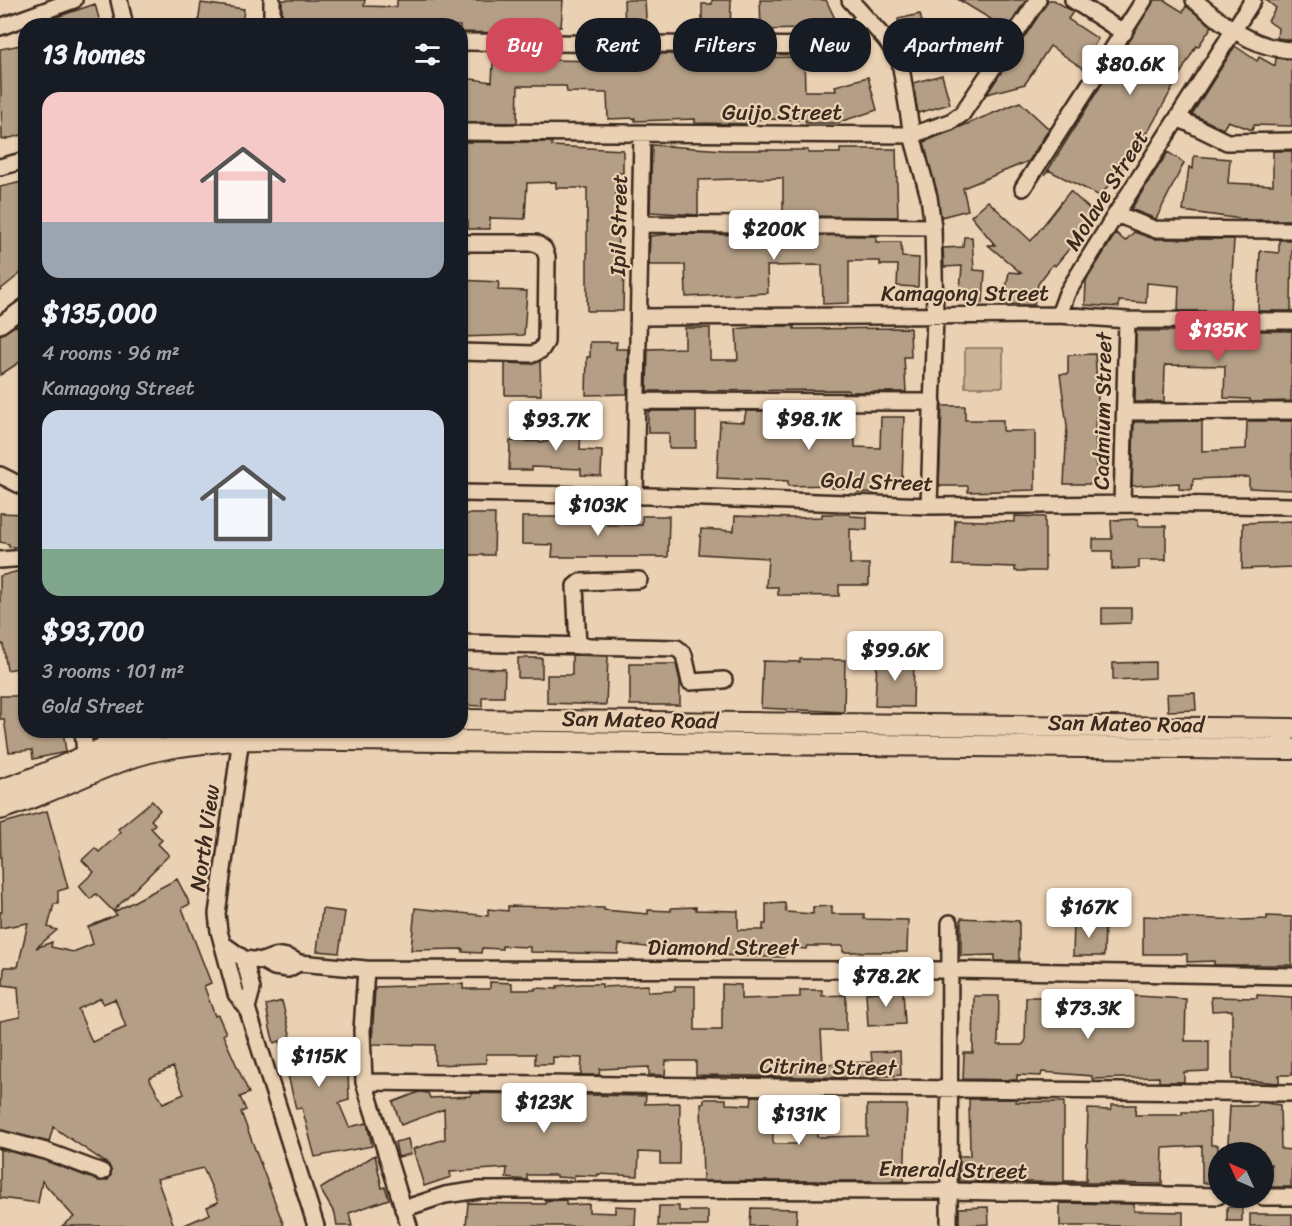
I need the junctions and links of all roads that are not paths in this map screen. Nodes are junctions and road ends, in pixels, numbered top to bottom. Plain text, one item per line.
1 (74, 0) edge
2 (119, 0) edge
3 (272, 0) edge
4 (849, 0) edge
5 (1038, 0) edge
6 (1073, 0) edge
7 (1144, 0) edge
8 (1194, 0) edge
9 (1253, 0) edge
10 (865, 17) junction
11 (25, 18) edge
12 (123, 18) edge
13 (272, 18) edge
14 (18, 20) edge
15 (0, 27) edge
16 (1233, 31) junction
17 (1124, 33) junction
18 (468, 42) edge
19 (1292, 50) edge
20 (1178, 118) junction
21 (468, 132) edge
22 (642, 134) junction
23 (912, 135) junction
24 (1292, 141) edge
25 (18, 162) edge
26 (0, 166) edge
27 (1023, 188) dead end
28 (1116, 214) junction
29 (640, 224) junction
30 (933, 227) junction
31 (1292, 230) edge
32 (468, 243) edge
33 (18, 312) edge
34 (935, 315) junction
35 (1059, 315) junction
36 (639, 317) junction
37 (1127, 320) junction
38 (1292, 321) edge
39 (0, 325) edge
40 (468, 352) edge
41 (637, 401) junction
42 (933, 402) junction
43 (1292, 411) edge
44 (1125, 412) junction
45 (0, 476) edge
46 (18, 484) edge
47 (468, 493) edge
48 (635, 496) junction
49 (1122, 504) junction
50 (929, 506) junction
51 (1292, 506) edge
52 (18, 559) edge
53 (0, 560) edge
54 (639, 580) dead end
55 (468, 644) edge
56 (578, 646) junction
57 (724, 680) dead end
58 (468, 720) edge
59 (1292, 729) edge
60 (84, 738) edge
61 (105, 738) edge
62 (224, 738) edge
63 (241, 738) edge
64 (466, 738) edge
65 (1292, 749) edge
66 (85, 755) junction
67 (0, 790) edge
68 (0, 808) edge
69 (950, 923) dead end
70 (223, 944) junction
71 (244, 959) junction
72 (366, 969) junction
73 (952, 970) junction
74 (1292, 976) edge
75 (247, 1008) junction
76 (364, 1082) junction
77 (950, 1090) junction
78 (1292, 1094) edge
79 (0, 1139) edge
80 (102, 1172) dead end
81 (949, 1191) junction
82 (1208, 1196) edge
83 (1274, 1197) edge
84 (1292, 1197) edge
85 (403, 1209) junction
86 (316, 1226) edge
87 (409, 1226) edge
88 (949, 1226) edge

1 - 11 street
2 - 12 street
3 - 13 street
4 - 10 street
5 - 23 street, Guijo Street
6 - 17 street
7 - 17 street
8 - 16 street
9 - 16 street, Molave Street
10 - 18 street
10 - 23 street
14 - 15 street
16 - 19 street
16 - 20 street, Molave Street
17 - 27 street
20 - 24 street
20 - 28 street, Molave Street
21 - 22 street, Guijo Street
22 - 23 street, Guijo Street
22 - 29 street, Ipil Street
23 - 30 street
25 - 26 street
28 - 31 street
28 - 35 street, Molave Street
29 - 30 street
29 - 36 street, Ipil Street
30 - 34 street
32 - 40 street
33 - 39 street
34 - 35 street, Kamagong Street
34 - 36 street, Kamagong Street
34 - 42 street
35 - 37 street, Kamagong Street
36 - 41 street, Ipil Street
37 - 38 street, Kamagong Street
37 - 44 street, Cadmium Street
41 - 42 street
41 - 48 street, Ipil Street
42 - 50 street
43 - 44 street
44 - 49 street, Cadmium Street
45 - 46 street
47 - 48 street, Gold Street
48 - 50 street, Gold Street
49 - 50 street, Gold Street
49 - 51 street, Gold Street
52 - 53 street
54 - 56 street
55 - 56 street
56 - 57 street
58 - 59 main road, San Mateo Road
60 - 66 street
61 - 66 main road
62 - 68 main road, San Mateo Road
63 - 70 street, North View
64 - 65 main road, San Mateo Road
66 - 67 main road
69 - 73 street
70 - 71 street, Diamond Street
70 - 75 street, North View
71 - 72 street, Diamond Street
71 - 75 street
72 - 73 street, Diamond Street
72 - 76 street
73 - 74 street, Diamond Street
73 - 77 street
75 - 86 street
76 - 77 street, Citrine Street
76 - 85 street
77 - 78 street, Citrine Street
77 - 81 street
79 - 80 street
81 - 82 street, Emerald Street
81 - 85 street, Emerald Street
81 - 88 street
83 - 84 street
85 - 87 street

